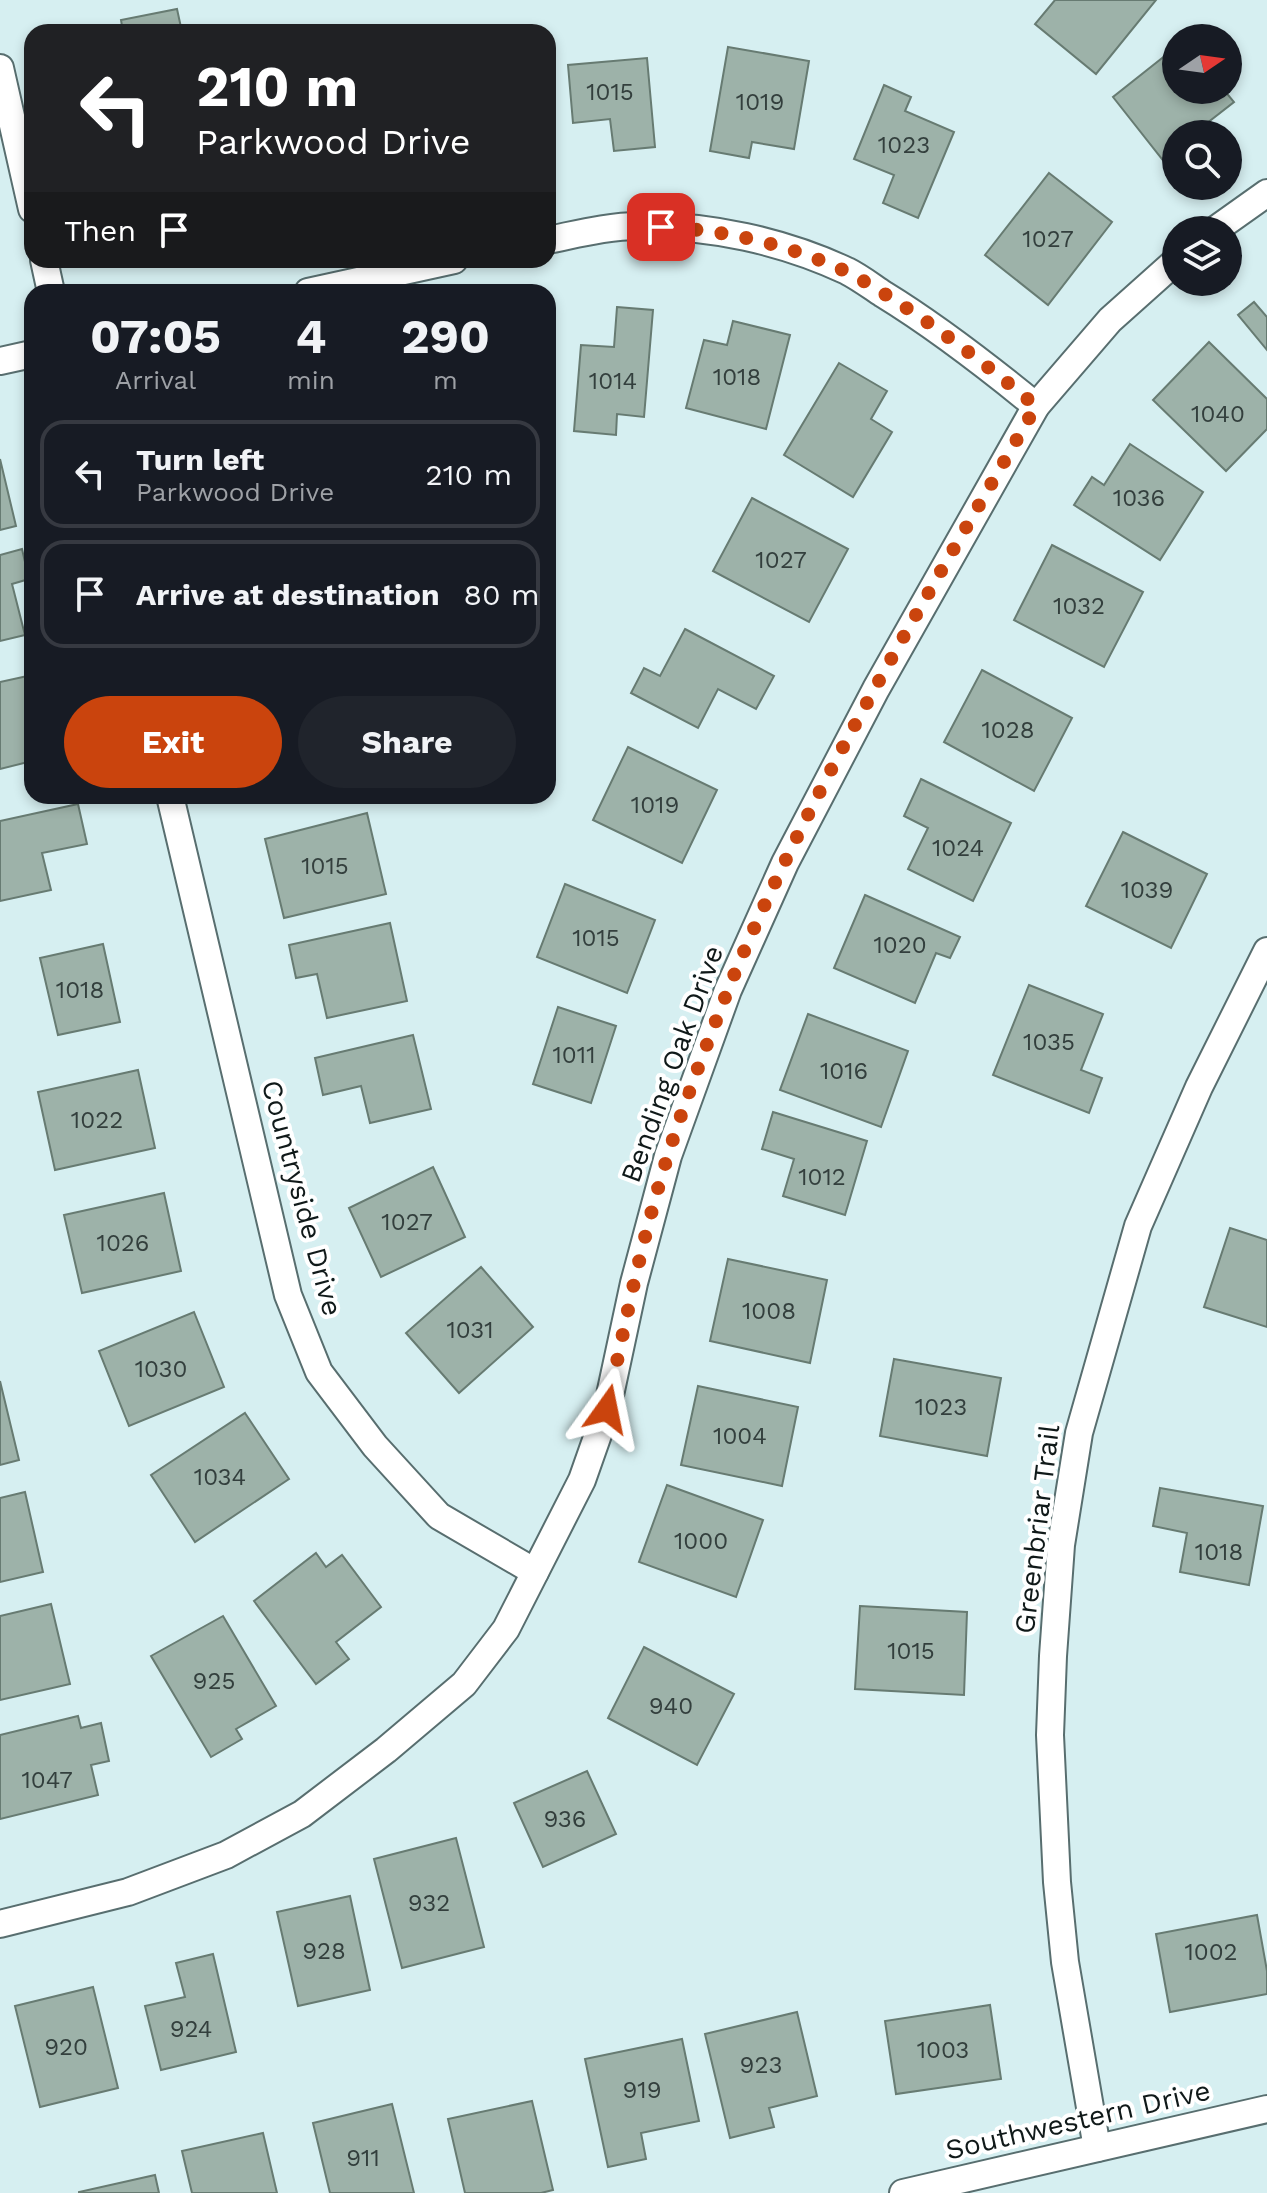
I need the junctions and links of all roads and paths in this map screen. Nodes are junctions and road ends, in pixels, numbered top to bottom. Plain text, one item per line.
1 (0, 68) edge
2 (24, 174) edge
3 (1267, 193) edge
4 (1235, 216) edge
5 (556, 238) edge
6 (418, 268) edge
7 (1162, 274) edge
8 (344, 284) edge
9 (24, 356) edge
10 (0, 361) edge
11 (1036, 406) junction
12 (172, 804) edge
13 (1267, 951) edge
14 (535, 1572) junction
15 (0, 1924) edge
16 (1267, 2109) edge
17 (1097, 2148) junction
18 (903, 2193) edge

1 - 2 street
3 - 4 street
5 - 11 street
6 - 8 street
7 - 11 street, Bending Oak Drive
9 - 10 street
11 - 14 street, Bending Oak Drive
12 - 14 street, Countryside Drive
13 - 17 street, Greenbriar Trail
14 - 15 street, Bending Oak Drive
16 - 17 street, Southwestern Drive
17 - 18 street, Southwestern Drive

